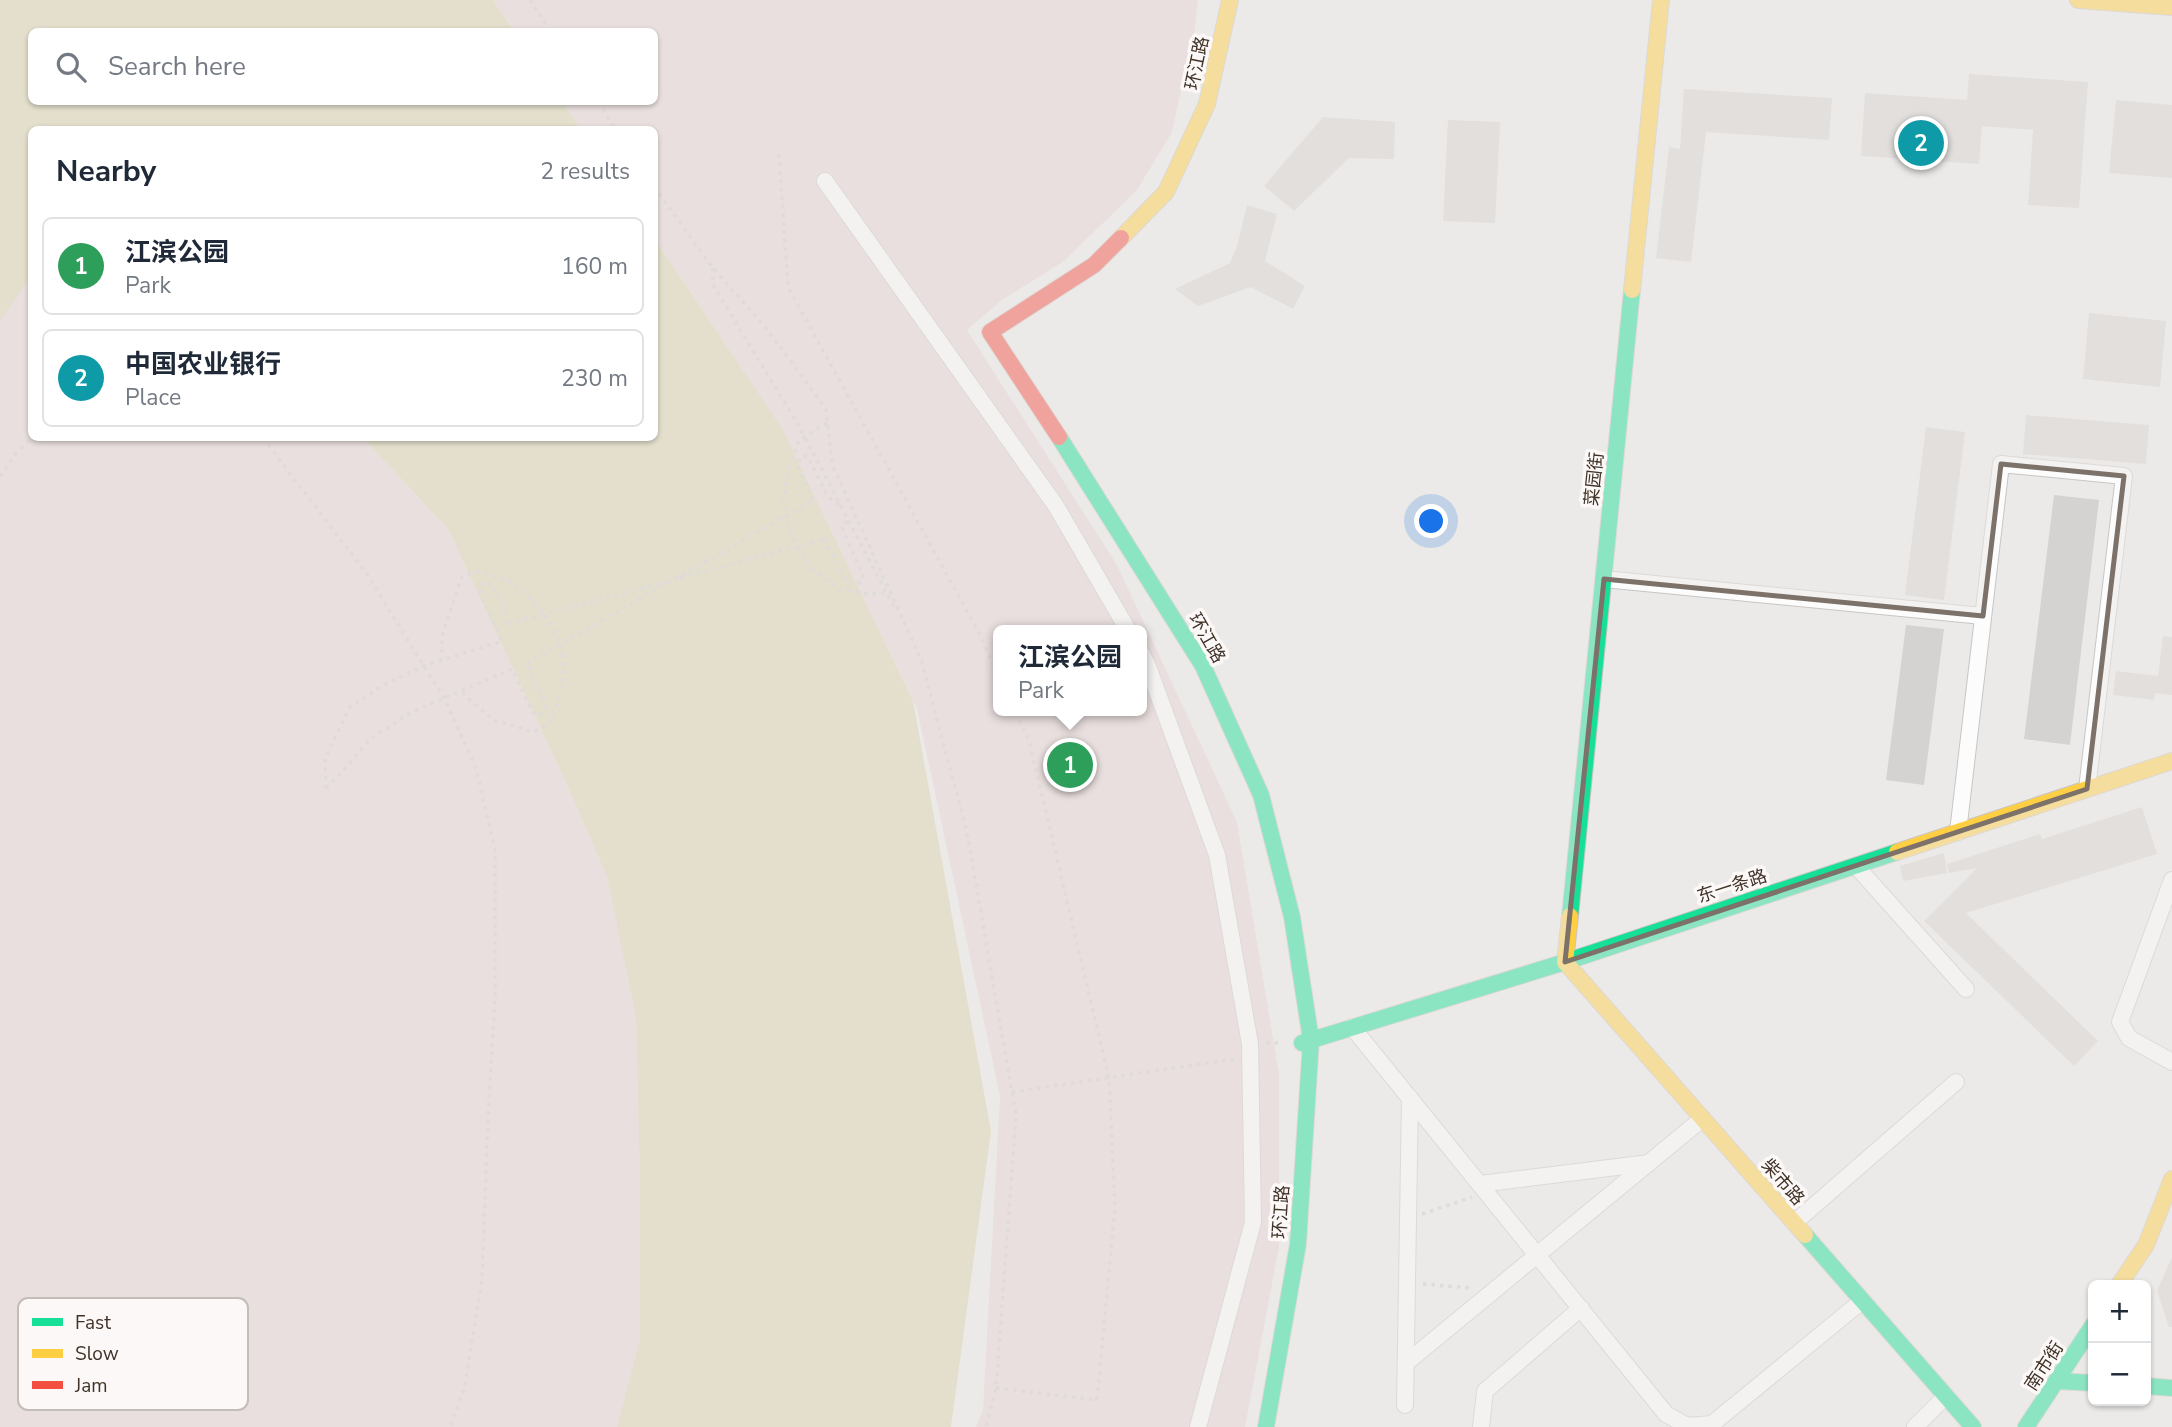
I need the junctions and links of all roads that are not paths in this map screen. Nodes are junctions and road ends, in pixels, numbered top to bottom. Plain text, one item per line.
1 (1230, 0) edge
2 (1661, 0) edge
3 (2078, 0) edge
4 (2172, 7) edge
5 (825, 181) dead end
6 (1604, 579) junction
7 (1983, 616) junction
8 (1125, 625) edge
9 (1147, 664) edge
10 (2172, 761) edge
11 (2087, 789) junction
12 (1958, 832) junction
13 (1856, 866) junction
14 (2172, 880) edge
15 (1564, 962) junction
16 (1966, 989) dead end
17 (1352, 1027) junction
18 (1307, 1041) junction
19 (2172, 1062) edge
20 (1956, 1082) dead end
21 (1410, 1098) junction
22 (1702, 1119) junction
23 (1649, 1163) junction
24 (2172, 1179) edge
25 (1484, 1188) junction
26 (1794, 1223) junction
27 (1537, 1254) junction
28 (2122, 1280) edge
29 (1862, 1301) junction
30 (1581, 1308) junction
31 (2088, 1333) edge
32 (1406, 1363) junction
33 (2057, 1381) junction
34 (2088, 1383) edge
35 (2151, 1386) edge
36 (2172, 1388) edge
37 (1946, 1396) junction
38 (1405, 1405) dead end
39 (1198, 1427) edge
40 (1266, 1427) edge
41 (1481, 1427) edge
42 (1915, 1427) edge
43 (1973, 1427) edge
44 (2026, 1427) edge

1 - 18 street, 环江路
2 - 6 street, 菜园街
3 - 4 street
5 - 8 street
6 - 7 street
6 - 15 street, 菜园街
7 - 11 street
7 - 12 street
9 - 39 street
10 - 11 street, 东一条路
11 - 12 street, 东一条路
12 - 13 street, 东一条路
13 - 15 street, 东一条路
13 - 16 street
14 - 19 street
15 - 17 street, 东一条路
15 - 22 street, 柴市路
17 - 18 street, 东一条路
17 - 21 street
18 - 40 street, 环江路
20 - 26 street
21 - 25 street
21 - 32 street
22 - 23 street
22 - 26 street, 柴市路
23 - 25 street
23 - 27 street
24 - 28 street
25 - 27 street
26 - 29 street, 柴市路
27 - 30 street
27 - 32 street
29 - 30 street
29 - 37 street, 柴市路
30 - 41 street
31 - 33 street, 南市街
32 - 38 street
33 - 34 street
33 - 44 street, 南市街
35 - 36 street
37 - 42 street
37 - 43 street, 柴市路

